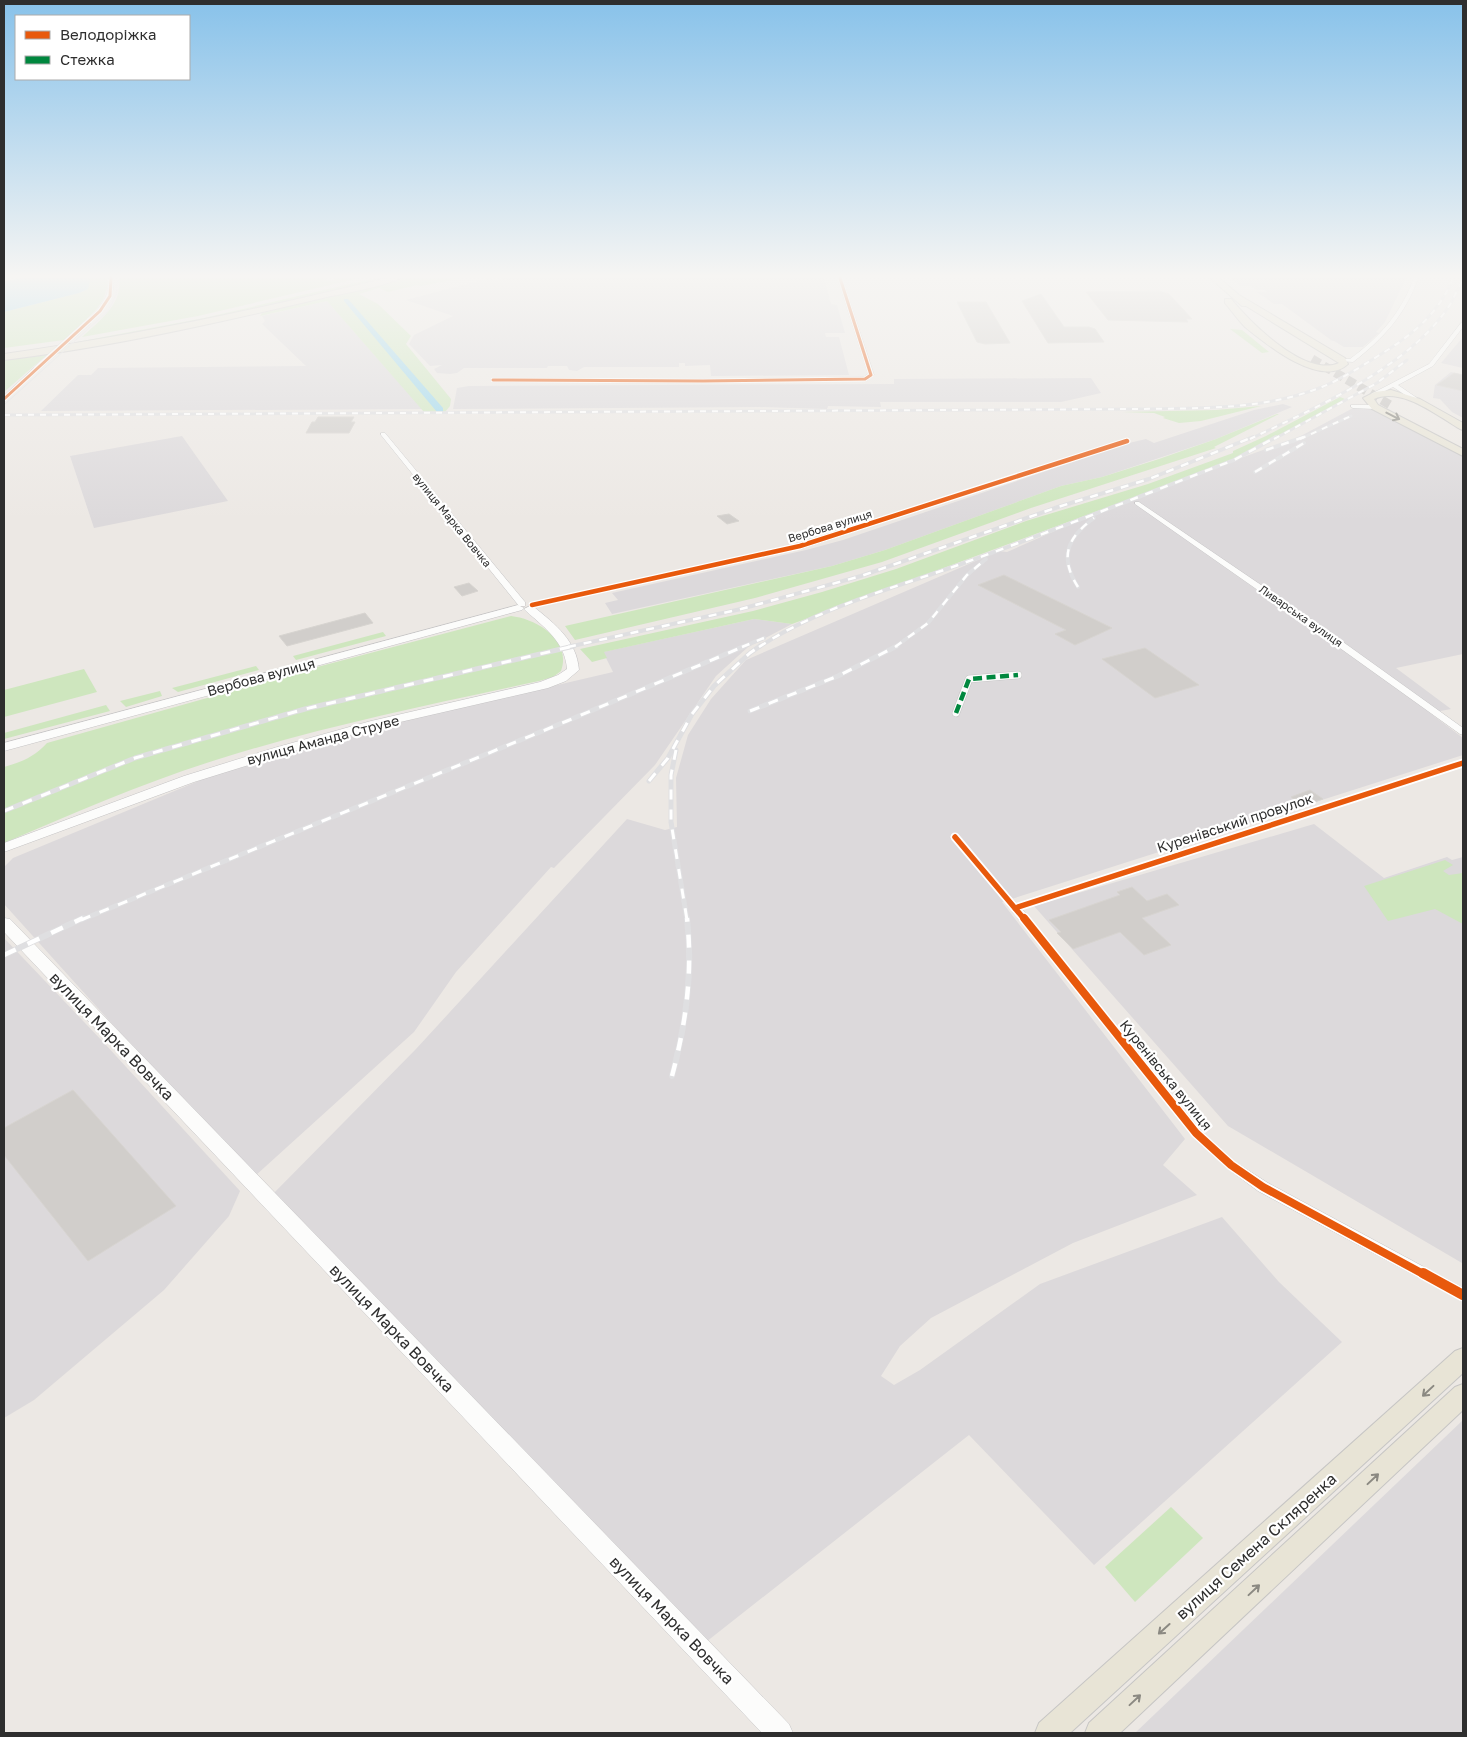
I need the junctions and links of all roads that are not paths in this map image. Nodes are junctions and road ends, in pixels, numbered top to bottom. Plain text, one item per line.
1 (47, 359) edge
2 (866, 359) edge
3 (1295, 359) edge
4 (1354, 359) edge
5 (1436, 359) edge
6 (1342, 360) joint
7 (493, 380) dead end
8 (1393, 384) junction
9 (1370, 397) junction
10 (4, 398) edge
11 (1415, 399) junction
12 (1403, 404) tunnel mouth
13 (1392, 406) tunnel mouth
14 (1375, 407) junction
15 (1463, 427) edge
16 (383, 434) dead end
17 (1463, 436) edge
18 (1128, 441) dead end
19 (1463, 446) edge
20 (1463, 452) edge
21 (1137, 503) dead end
22 (525, 606) junction
23 (1018, 675) dead end
24 (956, 713) dead end
25 (1463, 732) edge
26 (4, 747) edge
27 (1463, 763) edge
28 (955, 837) dead end
29 (4, 848) edge
30 (1015, 908) junction
31 (4, 923) edge
32 (1463, 1295) edge
33 (1463, 1358) edge
34 (1463, 1395) edge
35 (780, 1733) edge
36 (1050, 1733) edge
37 (1099, 1733) edge

1 - 10 street, bridge
2 - 7 street
3 - 6 main road
4 - 6 street
5 - 8 street
8 - 9 street
8 - 11 street
9 - 11 main road
9 - 14 main road
9 - 14 street
11 - 15 main road
12 - 17 main road
13 - 19 main road
14 -> 20 main road
16 - 22 street, вулиця Марка Вовчка
18 - 22 street, Вербова вулиця
21 - 25 street, Ливарська вулиця
22 - 26 main road, Вербова вулиця
22 - 29 main road, вулиця Аманда Струве
23 - 24 street
27 - 30 street, Куренівський провулок
28 - 30 street, Куренівська вулиця
30 - 32 street, Куренівська вулиця
31 - 35 main road, вулиця Марка Вовчка
33 -> 36 main road, вулиця Семена Скляренка
37 -> 34 main road, вулиця Семена Скляренка

